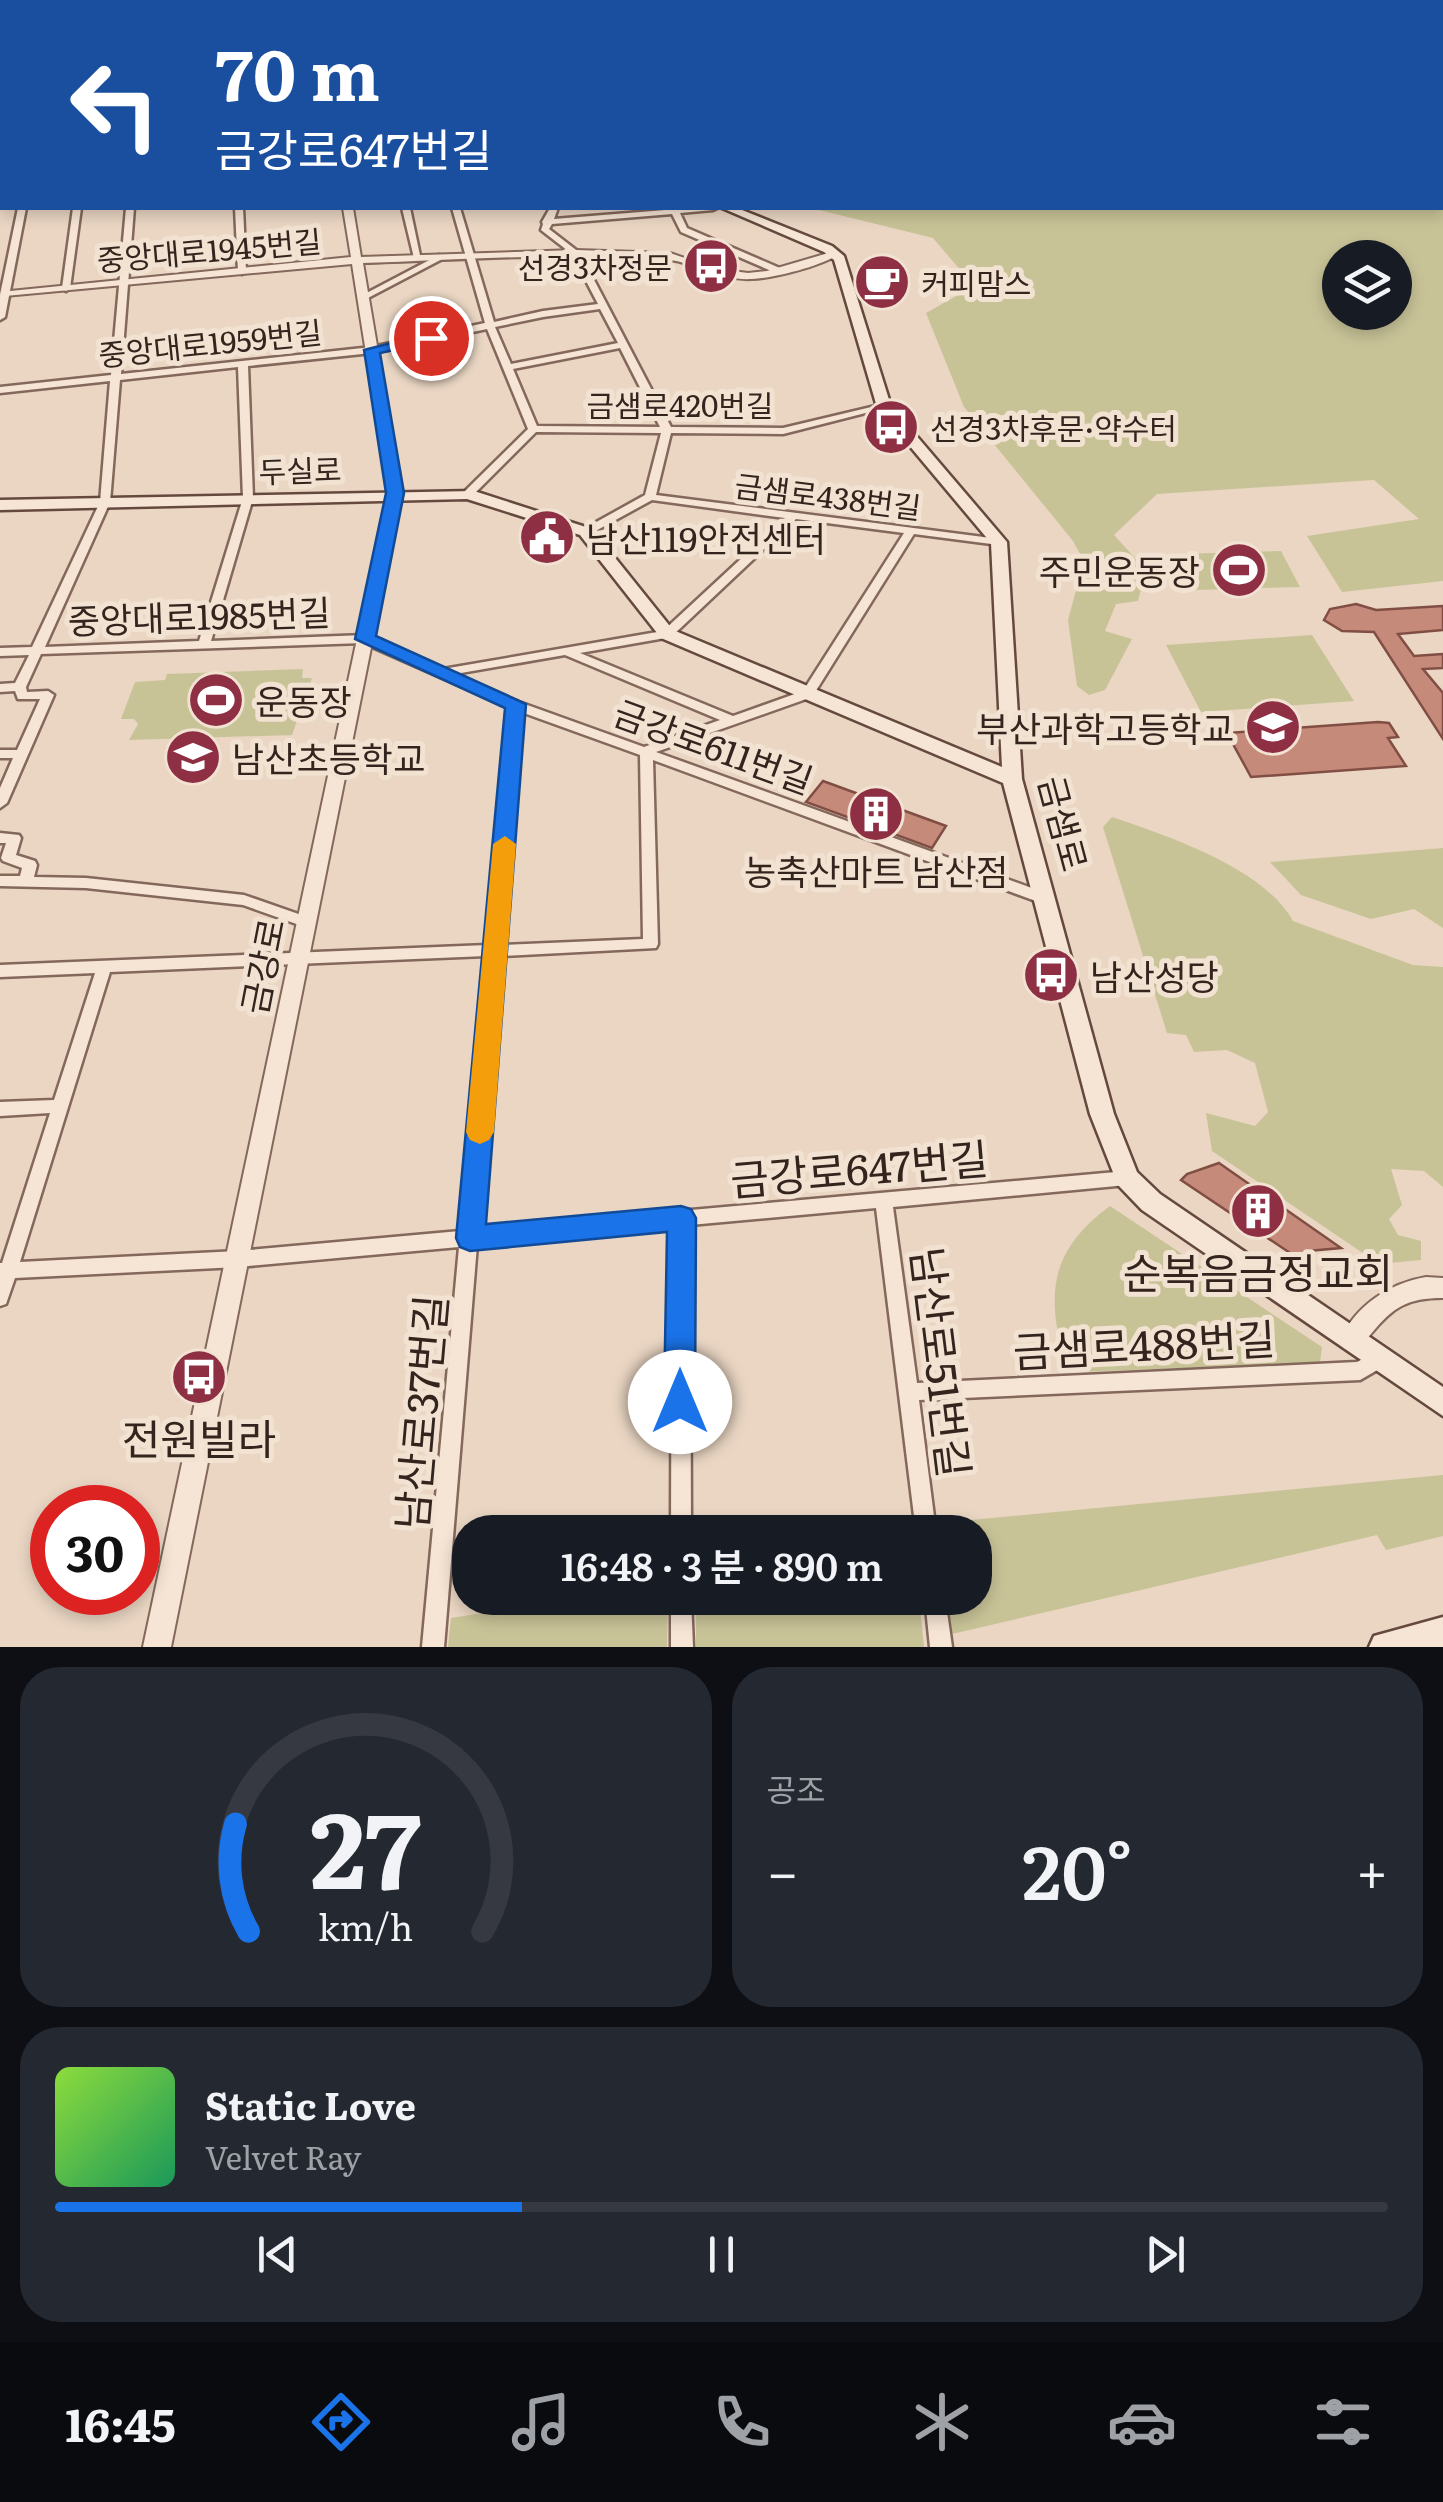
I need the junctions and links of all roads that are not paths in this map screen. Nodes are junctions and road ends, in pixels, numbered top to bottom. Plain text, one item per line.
1 (22, 210) edge
2 (77, 210) edge
3 (130, 210) edge
4 (238, 210) edge
5 (348, 210) edge
6 (406, 210) edge
7 (457, 210) edge
8 (553, 210) edge
9 (688, 210) edge
10 (733, 210) edge
11 (675, 211) junction
12 (546, 222) junction
13 (576, 253) junction
14 (835, 254) junction
15 (472, 256) junction
16 (418, 258) junction
17 (442, 258) junction
18 (356, 260) junction
19 (242, 271) junction
20 (779, 271) junction
21 (123, 282) junction
22 (66, 288) junction
23 (2, 294) edge
24 (363, 297) junction
25 (602, 306) junction
26 (0, 317) edge
27 (490, 325) junction
28 (622, 345) junction
29 (372, 350) junction
30 (244, 364) junction
31 (509, 367) junction
32 (114, 378) junction
33 (0, 390) edge
34 (884, 407) junction
35 (533, 430) junction
36 (667, 430) junction
37 (395, 493) junction
38 (468, 494) junction
39 (650, 497) junction
40 (248, 498) junction
41 (105, 502) junction
42 (0, 505) edge
43 (793, 516) junction
44 (911, 530) junction
45 (586, 532) junction
46 (1000, 542) junction
47 (667, 634) junction
48 (365, 639) junction
49 (204, 644) junction
50 (35, 650) junction
51 (566, 651) junction
52 (0, 652) edge
53 (442, 672) junction
54 (20, 687) junction
55 (0, 688) edge
56 (808, 694) junction
57 (516, 704) junction
58 (733, 721) junction
59 (646, 752) junction
60 (0, 754) edge
61 (22, 754) junction
62 (1012, 780) junction
63 (0, 803) edge
64 (0, 838) edge
65 (0, 880) edge
66 (26, 881) junction
67 (1046, 900) junction
68 (306, 922) junction
69 (496, 950) junction
70 (298, 958) junction
71 (104, 968) junction
72 (0, 971) edge
73 (60, 1106) junction
74 (0, 1109) edge
75 (1128, 1178) junction
76 (884, 1200) junction
77 (681, 1218) junction
78 (470, 1238) junction
79 (238, 1259) junction
80 (4, 1271) edge
81 (1443, 1288) edge
82 (0, 1298) edge
83 (1352, 1340) junction
84 (1378, 1359) junction
85 (909, 1392) junction
86 (1443, 1404) edge
87 (681, 1515) edge
88 (924, 1515) edge
89 (681, 1615) edge
90 (936, 1615) edge
91 (1443, 1632) edge
92 (157, 1647) edge
93 (434, 1647) edge
94 (682, 1647) edge
95 (940, 1647) edge
96 (1384, 1647) edge

1 - 23 street
2 - 22 street, 중앙대로1945번길
3 - 21 street
4 - 19 street
5 - 18 street, 금강로
6 - 16 street
7 - 15 street
8 - 12 street
9 - 11 street
10 - 14 main road
11 - 12 street
11 - 20 street
12 - 13 street
13 - 15 street, 중앙대로1945번길
13 - 20 street, 중앙대로1945번길
13 - 25 street
14 - 20 street, 중앙대로1945번길
14 - 34 main road
15 - 17 street, 중앙대로1945번길
15 - 27 street
16 - 17 street, 중앙대로1945번길
16 - 18 street, 중앙대로1945번길
17 - 24 street
18 - 19 street, 중앙대로1945번길
18 - 24 street, 금강로
19 - 21 street, 중앙대로1945번길
21 - 22 street, 중앙대로1945번길
21 - 32 street
22 - 23 street, 중앙대로1945번길
23 - 26 street
24 - 29 street, 금강로
25 - 27 street, 중앙대로1959번길
25 - 28 street
27 - 29 street, 중앙대로1959번길
27 - 31 street
28 - 31 street
28 - 36 street
29 - 30 street, 중앙대로1959번길
29 - 37 street, 금강로
30 - 32 street, 중앙대로1959번길
30 - 40 street
31 - 35 street
32 - 33 street, 중앙대로1959번길
32 - 41 street
34 - 36 street, 금샘로420번길
34 - 46 main road
35 - 36 street, 금샘로420번길
35 - 38 street
36 - 39 street
37 - 38 main road, 두실로
37 - 40 main road, 두실로
37 - 48 street, 금강로
38 - 45 main road, 두실로
39 - 43 street, 금샘로438번길
39 - 45 street
40 - 41 main road, 두실로
40 - 49 street
41 - 42 main road, 두실로
41 - 50 street
43 - 44 street, 금샘로438번길
43 - 47 street
44 - 46 street, 금샘로438번길
44 - 56 street
45 - 47 main road
46 - 62 main road, 금샘로
47 - 51 street
47 - 56 main road
48 - 49 street, 중앙대로1985번길
48 - 53 street, 금강로611번길
48 - 68 street, 금강로
49 - 50 street, 중앙대로1985번길
50 - 52 street, 중앙대로1985번길
50 - 54 street, 중앙대로1985번길
51 - 53 street
51 - 58 street
53 - 57 street, 금강로611번길
54 - 55 street
54 - 61 street
56 - 58 street
56 - 62 main road
57 - 59 street, 금강로611번길
57 - 69 street, 남산로37번길
58 - 59 street
59 - 67 street, 금강로611번길
59 - 69 street
60 - 61 street
61 - 63 street
62 - 67 main road, 금샘로
64 - 66 street
65 - 66 street
66 - 68 street
67 - 75 main road, 금샘로
68 - 70 street, 금강로
69 - 70 street
69 - 78 street, 남산로37번길
70 - 71 street
70 - 79 street, 금강로
71 - 72 street
71 - 73 street
73 - 74 street
73 - 80 street
75 - 76 street, 금강로647번길
75 - 83 main road, 금샘로
76 - 77 street, 금강로647번길
76 - 85 street, 남산로51번길
77 - 78 street, 금강로647번길
77 - 87 street
78 - 79 street, 금강로647번길
78 - 93 street, 남산로37번길
79 - 80 street, 금강로647번길
79 - 92 street, 금강로
80 - 82 street
81 - 83 street
83 - 84 main road, 금샘로
84 - 85 street, 금샘로488번길
84 - 86 main road, 금샘로
85 - 88 street, 남산로51번길
89 - 94 street
90 - 95 street
91 - 96 main road

